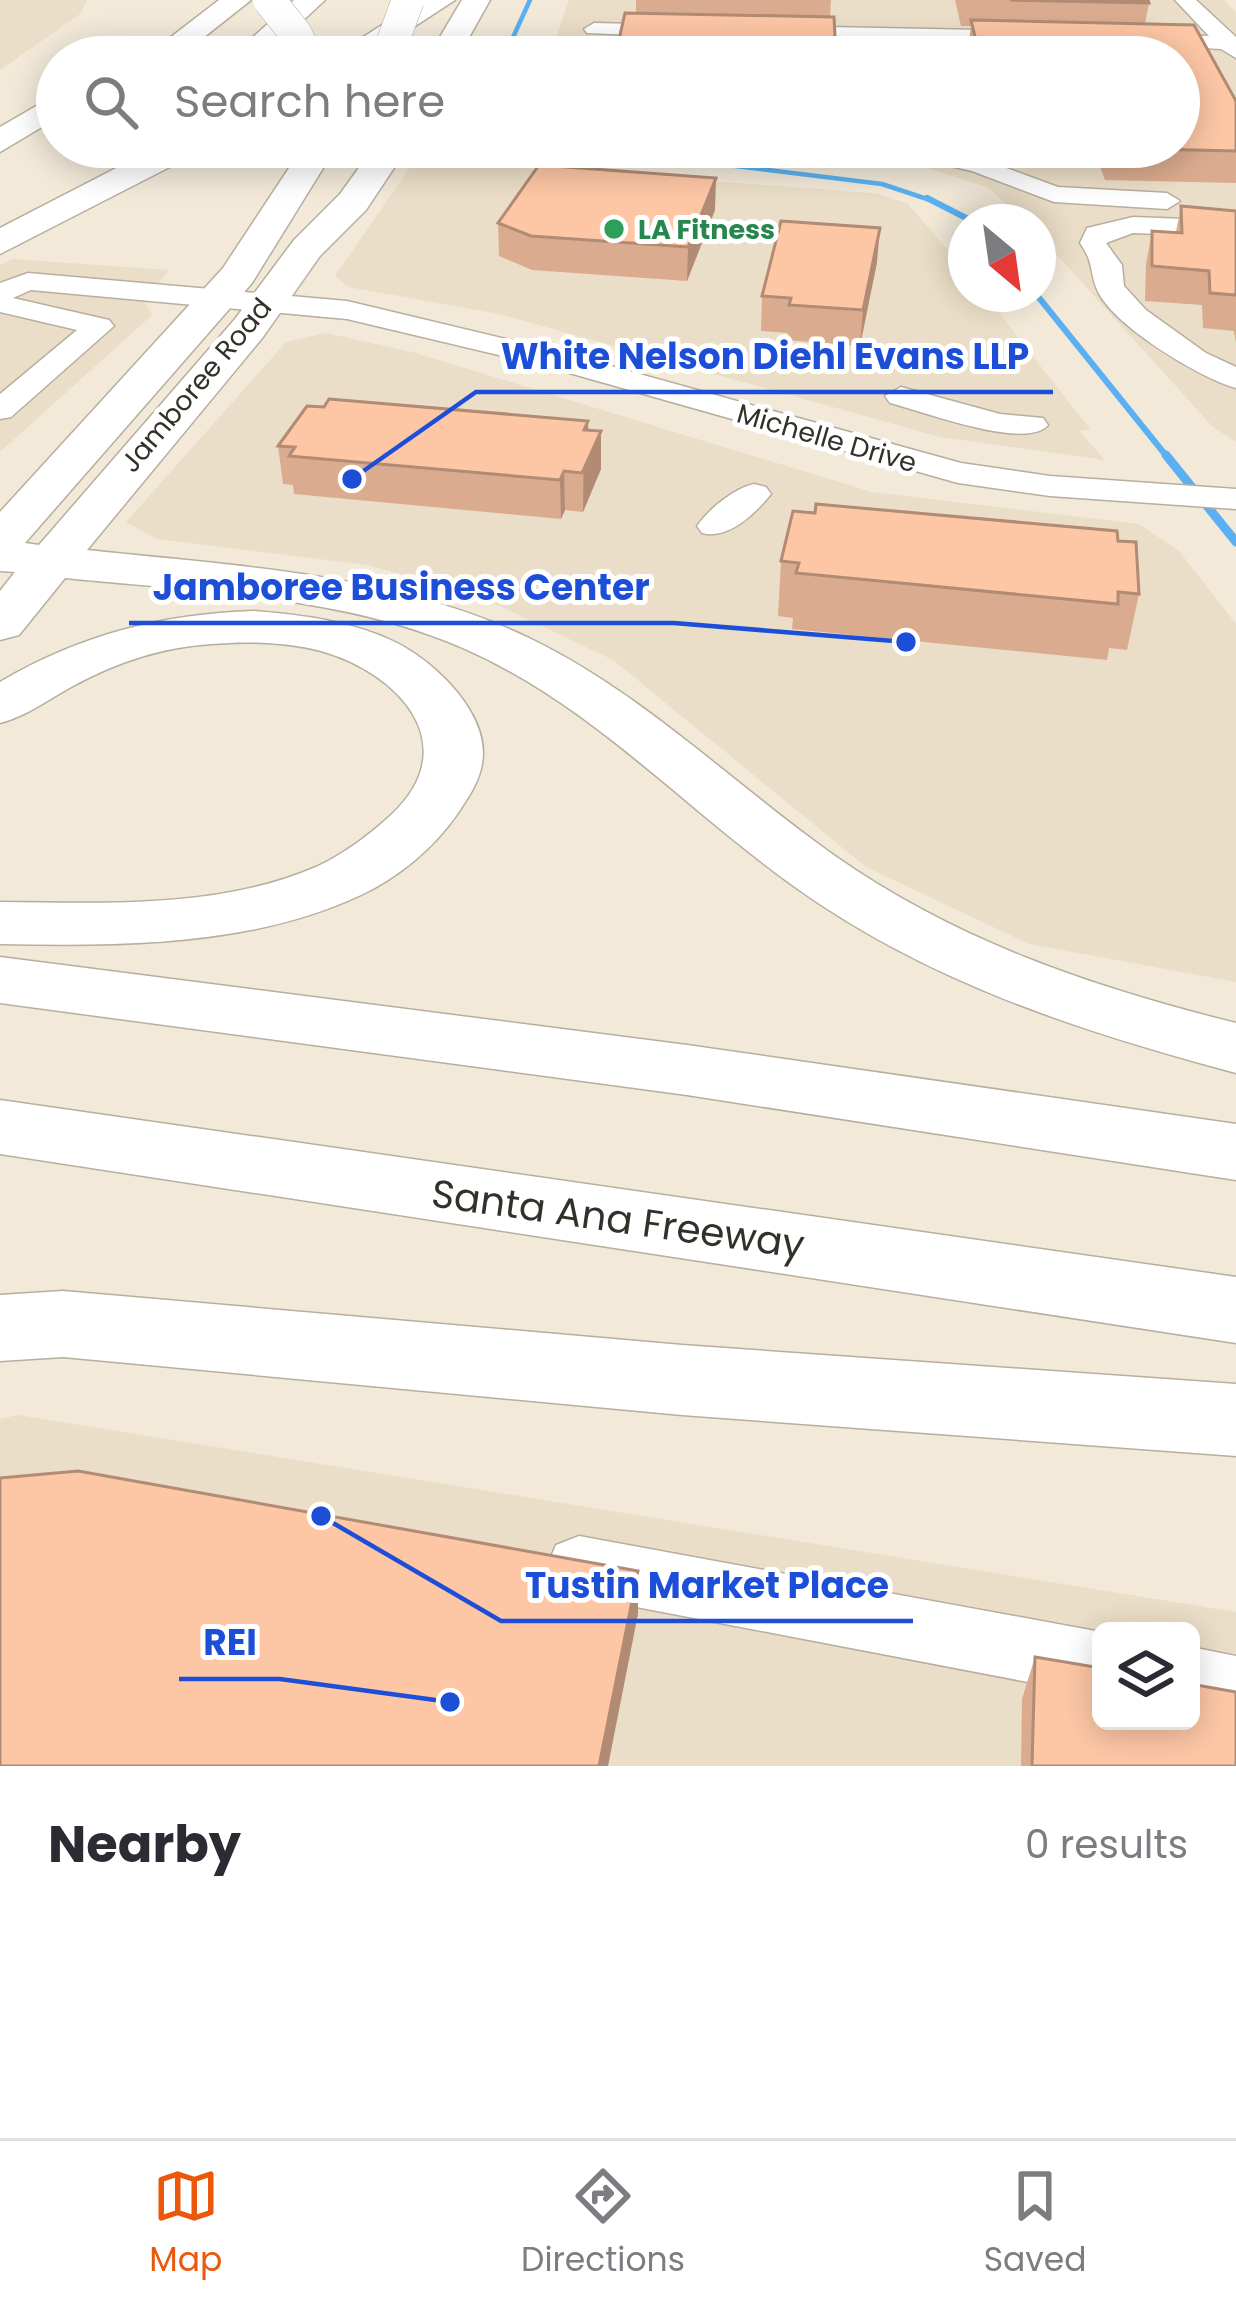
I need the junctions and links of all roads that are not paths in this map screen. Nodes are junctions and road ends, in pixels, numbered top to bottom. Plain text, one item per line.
1 (237, 0) edge
2 (269, 0) edge
3 (311, 0) edge
4 (407, 0) edge
5 (440, 0) edge
6 (476, 0) edge
7 (603, 0) edge
8 (1185, 0) edge
9 (594, 29) junction
10 (707, 31) edge
11 (752, 32) edge
12 (188, 36) edge
13 (270, 36) edge
14 (297, 36) edge
15 (381, 36) edge
16 (394, 36) edge
17 (455, 36) edge
18 (592, 36) edge
19 (907, 36) edge
20 (1200, 43) edge
21 (1234, 44) edge
22 (36, 118) edge
23 (36, 134) edge
24 (0, 142) edge
25 (0, 154) edge
26 (75, 168) edge
27 (143, 168) edge
28 (306, 168) edge
29 (344, 168) edge
30 (376, 168) edge
31 (989, 168) edge
32 (1236, 206) edge
33 (0, 210) edge
34 (1236, 229) edge
35 (0, 243) edge
36 (307, 248) junction
37 (0, 293) edge
38 (218, 296) junction
39 (266, 300) junction
40 (0, 303) edge
41 (150, 370) junction
42 (1236, 379) edge
43 (902, 396) dead end
44 (0, 410) edge
45 (1032, 425) dead end
46 (0, 477) edge
47 (754, 494) dead end
48 (1236, 499) edge
49 (714, 526) dead end
50 (17, 553) edge
51 (0, 624) edge
52 (0, 706) edge
53 (0, 923) edge
54 (0, 980) edge
55 (1236, 1048) edge
56 (0, 1127) edge
57 (1236, 1152) edge
58 (1236, 1310) edge
59 (0, 1328) edge
60 (1236, 1420) edge
61 (518, 1555) edge
62 (1092, 1662) edge
63 (1200, 1682) edge
64 (1236, 1689) edge

1 - 12 highway
2 - 14 highway, bridge
3 - 13 highway
4 - 16 highway, bridge
5 - 15 highway
6 - 17 highway
7 - 9 street
8 - 21 street
9 - 10 street
9 - 18 street
11 - 19 street
20 - 21 street
22 - 24 highway
23 - 25 highway
26 - 33 highway
27 - 35 highway
28 - 38 highway, Jamboree Road
29 - 36 highway
30 - 36 highway, Jamboree Road
31 - 32 street
34 - 42 street
36 - 39 highway, Jamboree Road
37 - 38 street, Michelle Drive
38 - 39 street, Michelle Drive
38 - 41 highway, Jamboree Road
39 - 48 street, Michelle Drive
39 - 50 highway, Jamboree Road
40 - 44 street
41 - 46 highway
41 - 50 highway, Jamboree Road
43 - 45 street
47 - 49 street
50 - 51 highway, Jamboree Road
50 - 55 highway
52 - 53 highway
54 - 57 highway
56 - 58 highway, Santa Ana Freeway
59 - 60 highway
61 - 62 street
63 - 64 street

